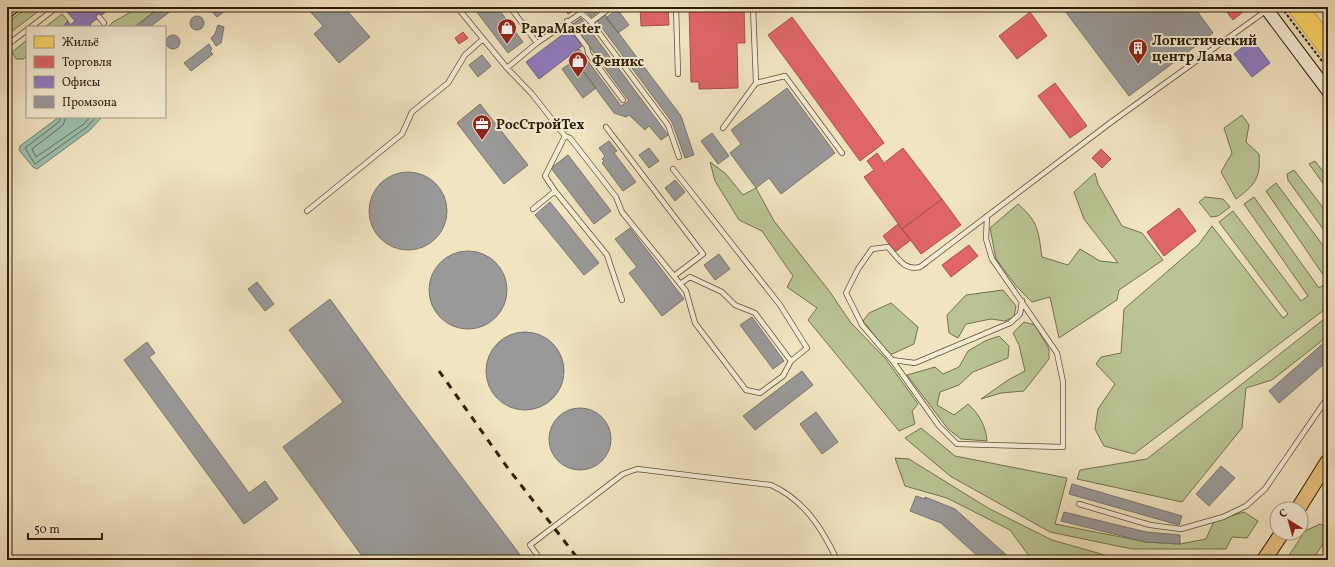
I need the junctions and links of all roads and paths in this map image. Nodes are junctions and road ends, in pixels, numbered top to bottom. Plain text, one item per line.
1 (13, 7) edge
2 (57, 7) edge
3 (457, 7) edge
4 (510, 7) edge
5 (676, 7) edge
6 (753, 7) edge
7 (1281, 7) edge
8 (1321, 7) edge
9 (610, 8) edge
10 (1266, 8) edge
11 (7, 12) edge
12 (1328, 16) edge
13 (99, 17) dead end
14 (567, 21) junction
15 (591, 22) junction
16 (104, 23) dead end
17 (32, 26) edge
18 (26, 31) edge
19 (483, 39) junction
20 (537, 43) junction
21 (7, 45) edge
22 (507, 68) junction
23 (1328, 69) edge
24 (678, 74) dead end
25 (756, 83) junction
26 (1327, 86) edge
27 (623, 100) dead end
28 (606, 127) dead end
29 (723, 128) dead end
30 (565, 136) junction
31 (842, 152) dead end
32 (679, 157) dead end
33 (673, 169) dead end
34 (556, 191) junction
35 (533, 209) dead end
36 (307, 211) dead end
37 (987, 216) junction
38 (674, 276) junction
39 (680, 284) junction
40 (622, 300) dead end
41 (1022, 301) junction
42 (892, 360) junction
43 (791, 361) junction
44 (1328, 397) edge
45 (1328, 461) edge
46 (1303, 501) edge
47 (1079, 504) dead end
48 (1277, 541) edge
49 (541, 560) edge
50 (837, 560) edge
51 (1264, 560) edge

1 - 11 street
2 - 17 lane
3 - 19 lane
4 - 20 lane
5 - 24 lane
6 - 25 lane
7 - 23 path
8 - 12 lane
9 - 15 lane
10 - 26 street
10 - 37 lane
13 - 16 lane
14 - 15 lane
14 - 20 lane
14 - 27 lane
15 - 32 lane
18 - 21 lane
19 - 22 lane
19 - 36 lane
20 - 22 lane
22 - 30 lane
25 - 29 lane
25 - 31 lane
28 - 38 lane
30 - 34 lane
30 - 38 lane
33 - 43 lane
34 - 35 lane
34 - 40 lane
37 - 41 lane
37 - 42 lane
38 - 39 lane
39 - 43 lane
39 - 43 lane
41 - 42 lane
41 - 42 lane
44 - 47 lane
45 - 46 main road
48 - 51 main road
49 - 50 lane

